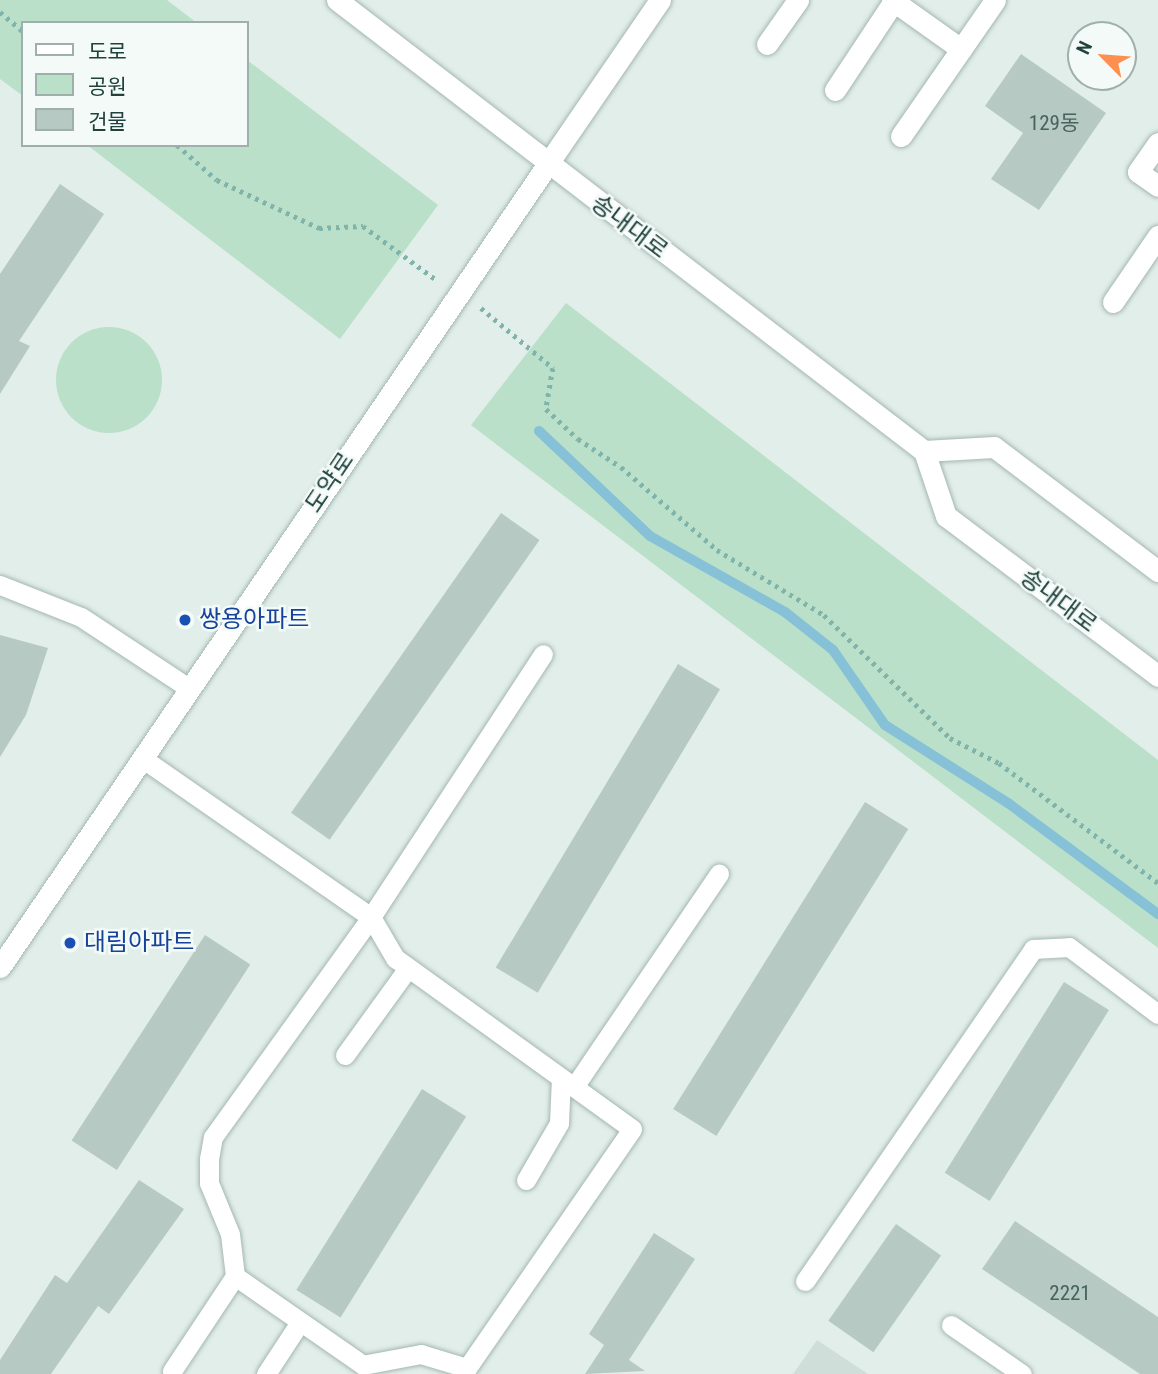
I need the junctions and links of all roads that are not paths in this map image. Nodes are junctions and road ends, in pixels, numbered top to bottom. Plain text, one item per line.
1 (337, 0) edge
2 (660, 0) edge
3 (798, 0) edge
4 (995, 0) edge
5 (893, 1) edge
6 (767, 44) dead end
7 (961, 48) junction
8 (835, 90) dead end
9 (901, 136) dead end
10 (1158, 143) edge
11 (547, 164) junction
12 (1158, 186) edge
13 (1156, 242) edge
14 (1113, 302) dead end
15 (924, 451) junction
16 (1158, 571) edge
17 (0, 585) edge
18 (543, 654) dead end
19 (1158, 676) edge
20 (190, 689) junction
21 (142, 758) junction
22 (719, 874) dead end
23 (371, 917) junction
24 (0, 967) edge
25 (408, 968) junction
26 (1158, 1014) edge
27 (345, 1055) dead end
28 (567, 1082) junction
29 (526, 1180) dead end
30 (235, 1276) junction
31 (805, 1281) dead end
32 (300, 1322) junction
33 (951, 1325) dead end
34 (360, 1370) edge
35 (172, 1371) dead end
36 (266, 1374) edge
37 (1022, 1374) edge

1 - 11 street, 송내대로
2 - 11 street, 도약로
3 - 6 street
4 - 7 street
5 - 7 street
5 - 8 street
7 - 9 street
10 - 12 street
11 - 15 street, 송내대로
11 - 20 street, 도약로
13 - 14 street
15 - 16 street
15 - 19 street, 송내대로
17 - 20 lane
18 - 23 lane
20 - 21 street, 도약로
21 - 23 lane
21 - 24 street, 도약로
22 - 28 lane
23 - 25 lane
23 - 30 lane
25 - 27 lane
25 - 28 lane
26 - 31 lane
28 - 29 lane
28 - 34 lane
30 - 32 lane
30 - 35 lane
32 - 34 lane
32 - 36 lane
33 - 37 lane

